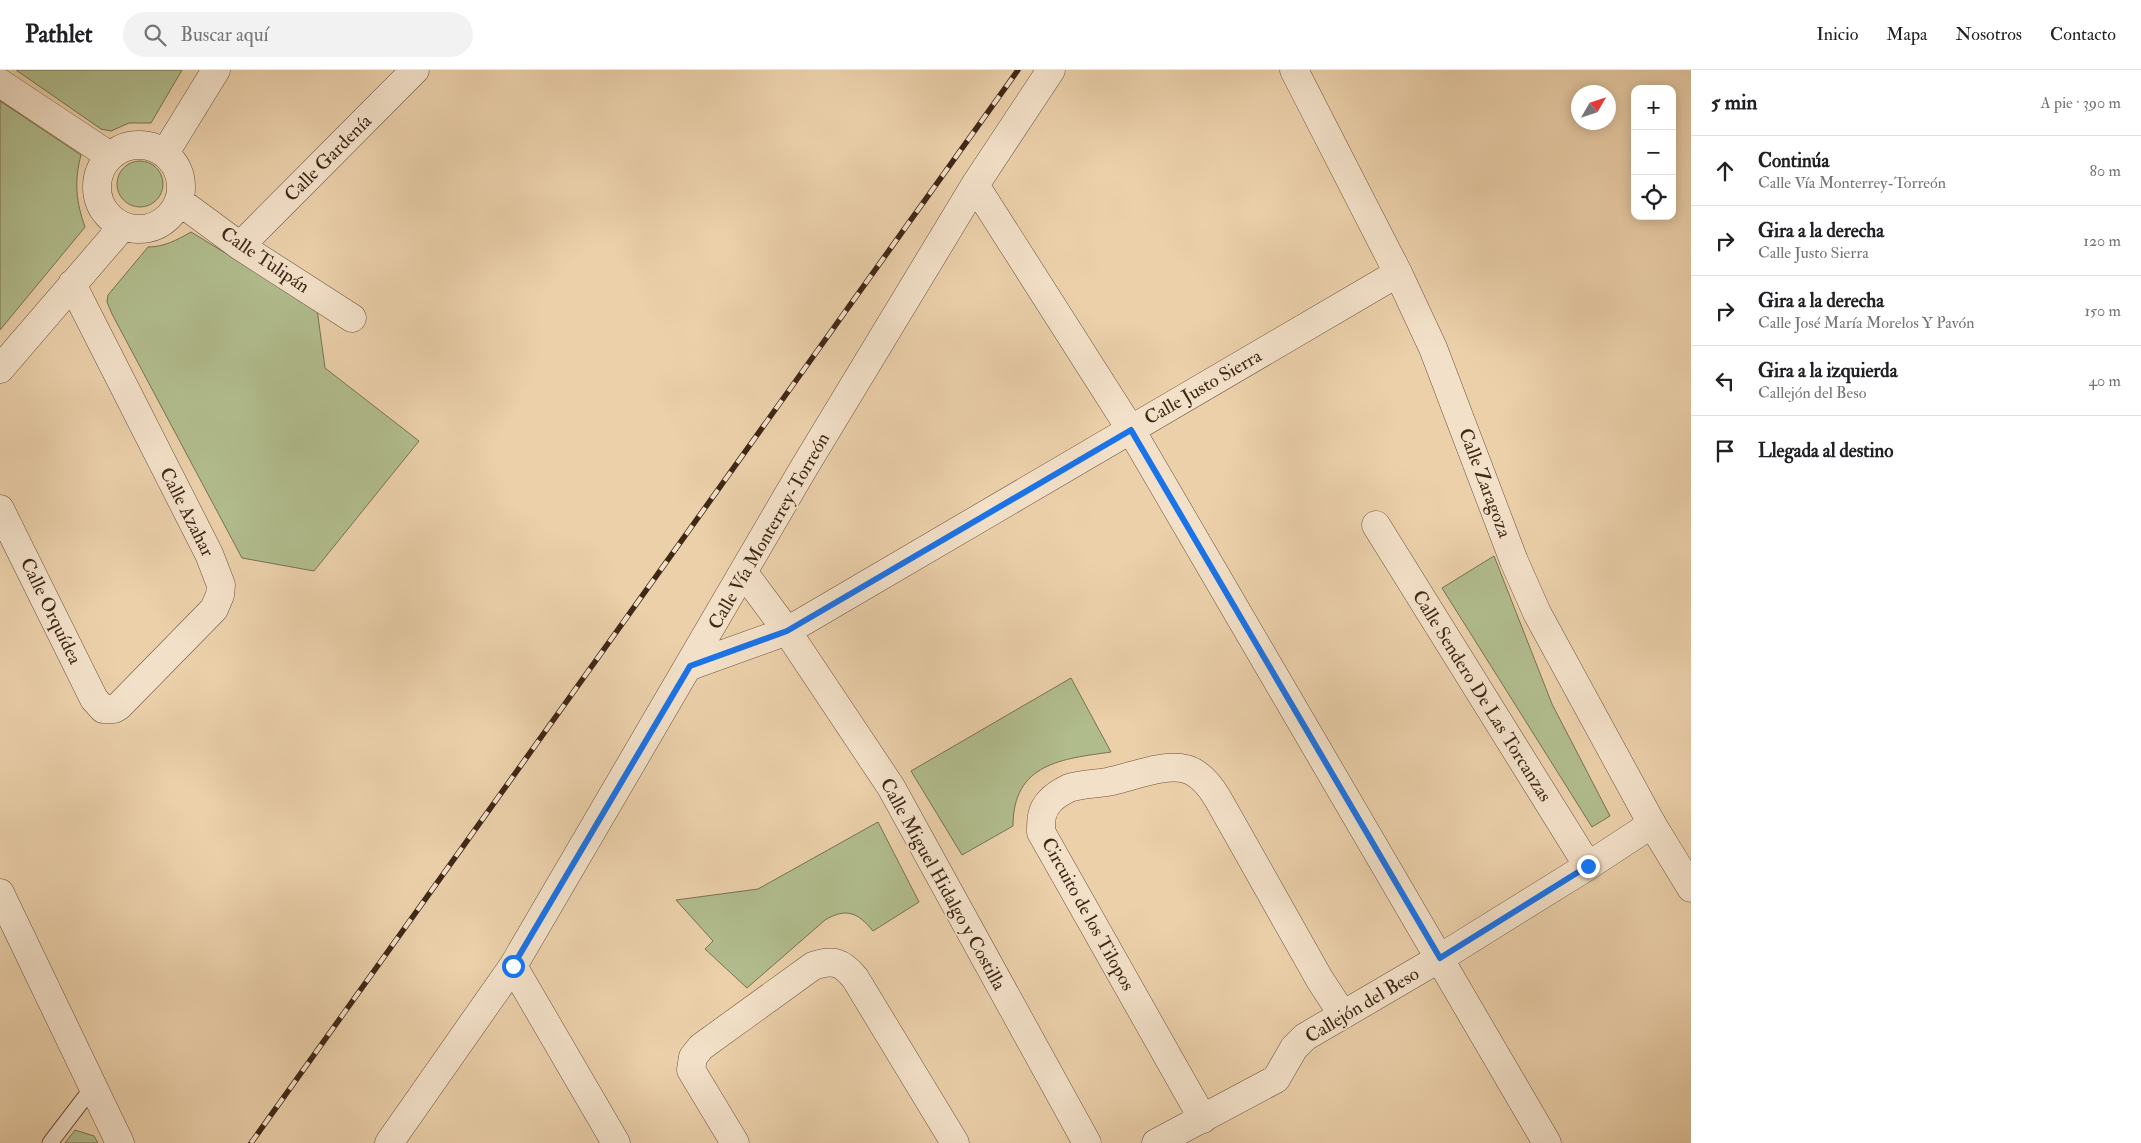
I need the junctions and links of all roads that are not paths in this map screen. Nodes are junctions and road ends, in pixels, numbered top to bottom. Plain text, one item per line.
1 (216, 70) edge
2 (415, 70) edge
3 (1051, 70) edge
4 (1294, 70) edge
5 (0, 83) edge
6 (165, 153) junction
7 (110, 156) junction
8 (975, 185) junction
9 (180, 201) junction
10 (123, 226) junction
11 (240, 246) junction
12 (1398, 272) junction
13 (72, 284) junction
14 (352, 318) dead end
15 (0, 369) edge
16 (1131, 430) junction
17 (0, 509) edge
18 (1376, 525) dead end
19 (744, 573) junction
20 (787, 631) junction
21 (690, 666) junction
22 (106, 710) joint
23 (1652, 824) junction
24 (1588, 866) junction
25 (1691, 888) edge
26 (0, 893) edge
27 (1440, 958) junction
28 (513, 966) junction
29 (1343, 1014) junction
30 (92, 1088) junction
31 (1202, 1119) junction
32 (50, 1143) edge
33 (120, 1143) edge
34 (389, 1143) edge
35 (616, 1143) edge
36 (735, 1143) edge
37 (955, 1143) edge
38 (1087, 1143) edge
39 (1156, 1143) edge
40 (1547, 1143) edge

1 - 6 street
2 - 11 street, Calle Gardenía
3 - 8 street, Calle Vía Monterrey-Torreón
4 - 12 street, Calle Zaragoza
5 - 7 street
6 - 7 street
6 - 9 street
7 - 10 street
8 - 16 street
8 - 19 street, Calle Vía Monterrey-Torreón
9 - 10 street
9 - 11 street, Calle Tulipán
10 - 13 street
11 - 14 street, Calle Tulipán
12 - 16 street, Calle Justo Sierra
12 - 23 street, Calle Zaragoza
13 - 15 street
13 - 22 street, Calle Azahar
16 - 20 street, Calle Justo Sierra
16 - 27 street
17 - 22 street, Calle Orquídea
18 - 24 street, Calle Sendero De Las Torcanzas
19 - 20 street, Calle Miguel Hidalgo y Costilla
19 - 21 street, Calle Vía Monterrey-Torreón
20 - 21 street, Calle Justo Sierra
20 - 38 street, Calle Miguel Hidalgo y Costilla
21 - 28 street, Calle Vía Monterrey-Torreón
23 - 24 street, Callejón del Beso
23 - 25 street, Calle Zaragoza
24 - 27 street, Callejón del Beso
26 - 30 street
27 - 29 street, Callejón del Beso
27 - 40 street
28 - 34 street, Calle Vía Monterrey-Torreón
28 - 35 street
29 - 31 street, Callejón del Beso
29 - 31 street, Circuito de los Tilopos
30 - 32 lane
30 - 33 street
31 - 39 street, Callejón del Beso
36 - 37 street

